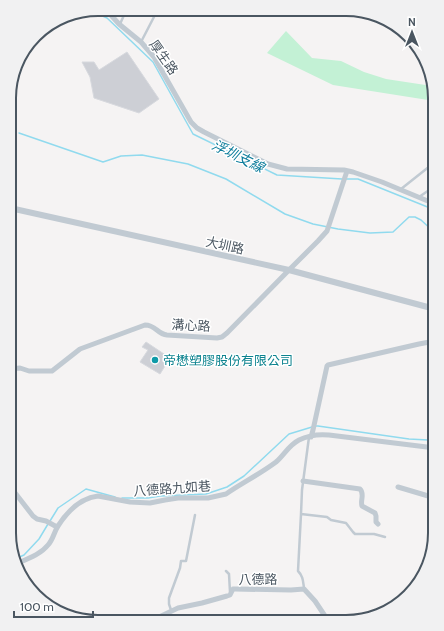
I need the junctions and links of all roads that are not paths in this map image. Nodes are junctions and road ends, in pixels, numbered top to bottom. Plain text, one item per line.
1 (112, 16) edge
2 (123, 16) edge
3 (154, 16) edge
4 (119, 24) junction
5 (141, 42) junction
6 (428, 168) edge
7 (347, 171) junction
8 (400, 190) junction
9 (428, 191) edge
10 (418, 197) junction
11 (428, 201) edge
12 (16, 209) edge
13 (289, 270) junction
14 (428, 307) edge
15 (428, 342) edge
16 (16, 368) edge
17 (310, 437) junction
18 (428, 447) edge
19 (303, 481) junction
20 (398, 487) dead end
21 (16, 493) edge
22 (428, 496) edge
23 (301, 514) junction
24 (195, 515) dead end
25 (378, 524) dead end
26 (55, 526) junction
27 (385, 537) dead end
28 (21, 561) edge
29 (226, 571) dead end
30 (304, 589) junction
31 (230, 592) junction
32 (171, 610) junction
33 (162, 615) edge
34 (324, 615) edge

1 - 4 street, 厚生路
2 - 4 lane
3 - 5 lane
4 - 5 street, 厚生路
5 - 7 street, 厚生路
6 - 8 lane
7 - 8 street
7 - 13 street, 溝心路
8 - 10 street
9 - 10 lane
10 - 11 street
12 - 13 street, 大圳路
13 - 14 street, 大圳路
13 - 16 street, 溝心路
15 - 17 street
17 - 18 street, 八德路九如巷
17 - 19 lane
17 - 26 street, 八德路九如巷
19 - 23 lane
19 - 25 street
20 - 22 street
21 - 26 street
23 - 27 lane
23 - 30 lane
24 - 32 lane
26 - 28 street, 八德路九如巷
29 - 31 lane
30 - 31 street, 八德路
30 - 34 street
31 - 32 street, 八德路
32 - 33 street, 八德路

